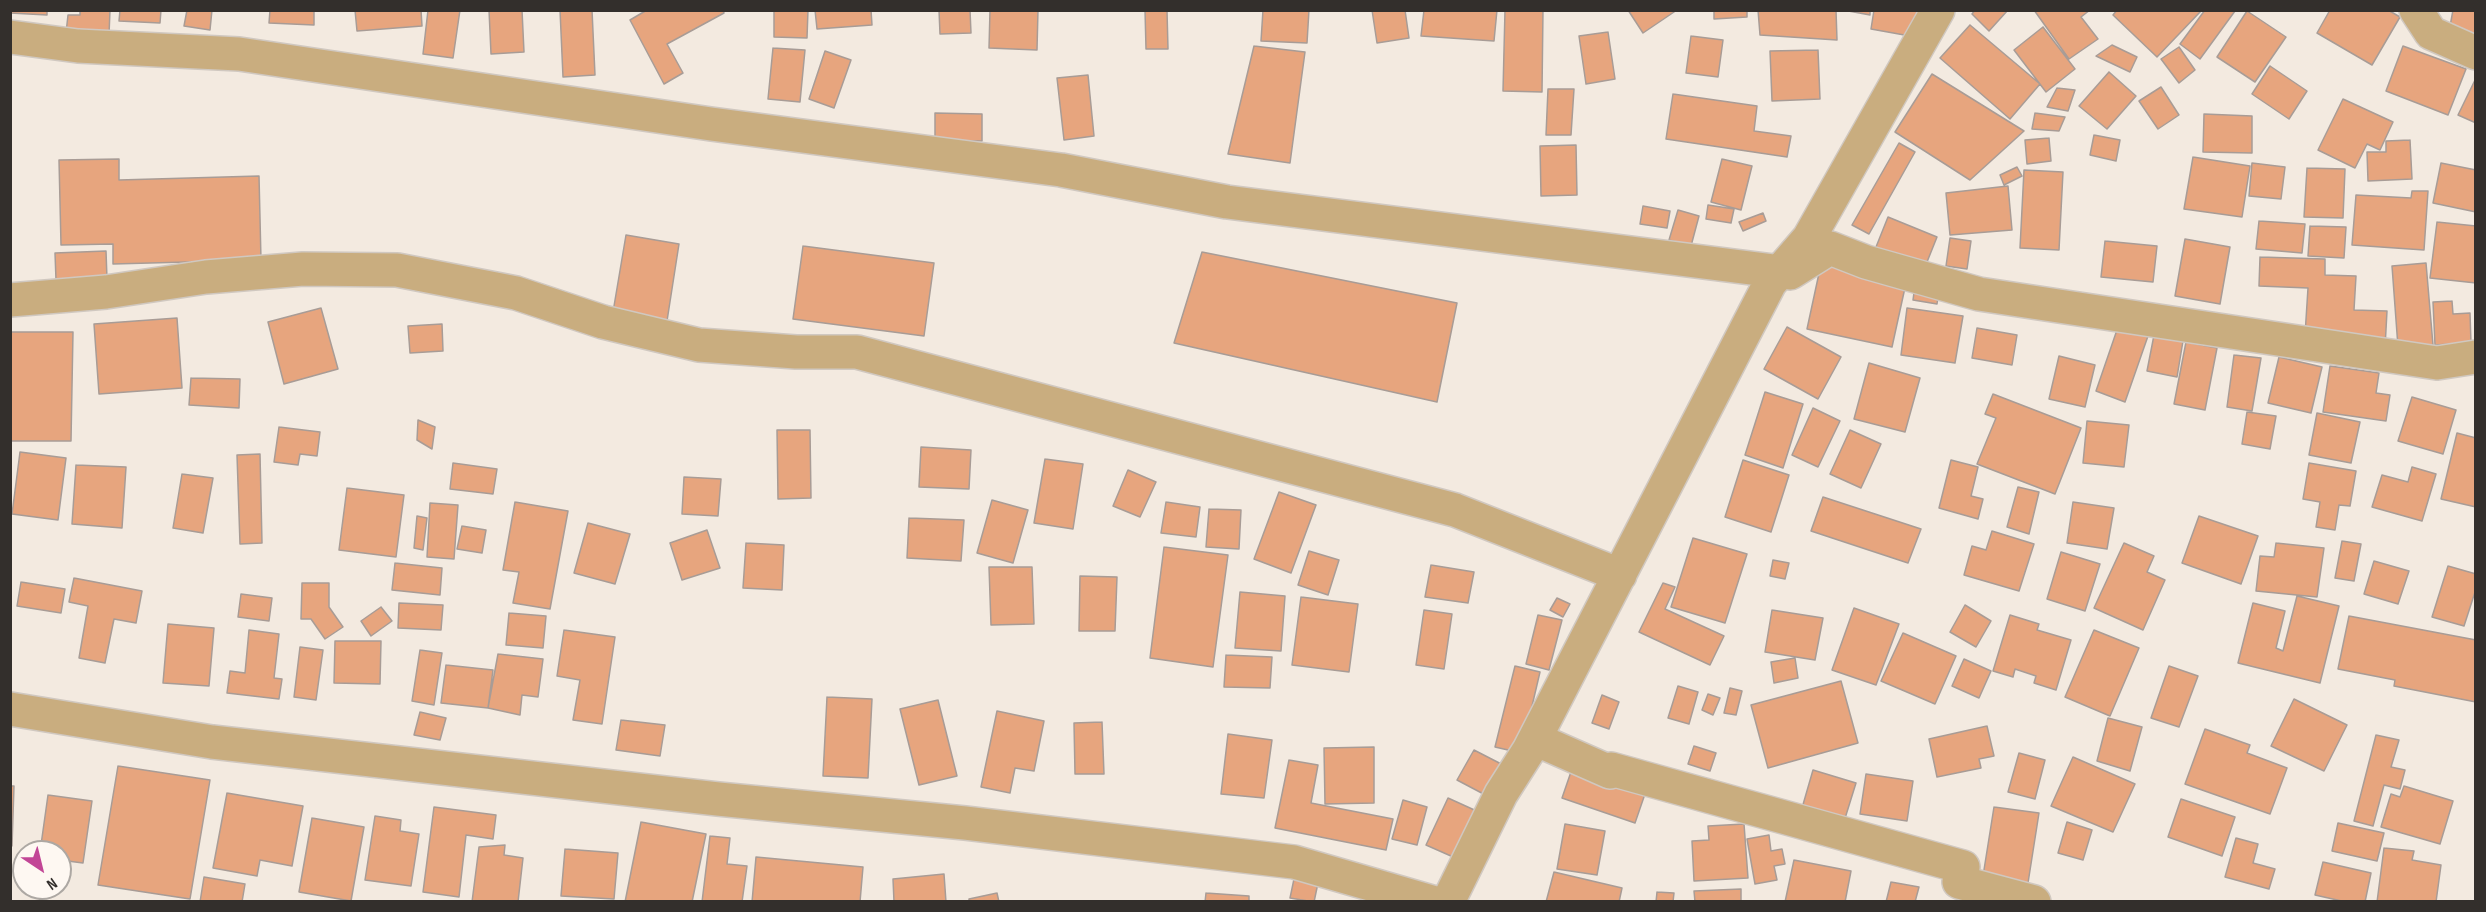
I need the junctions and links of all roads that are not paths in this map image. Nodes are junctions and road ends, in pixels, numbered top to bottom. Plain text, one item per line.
1 (1938, 10) edge
2 (2416, 10) edge
3 (10, 37) edge
4 (2475, 53) edge
5 (1779, 272) junction
6 (10, 300) edge
7 (2475, 357) edge
8 (1620, 575) junction
9 (10, 709) edge
10 (1535, 739) junction
11 (1431, 902) edge
12 (1448, 902) edge
13 (2034, 902) edge

1 - 5 street
2 - 4 street
3 - 5 street
5 - 7 street
5 - 8 street
6 - 8 street
8 - 10 street
9 - 11 street
10 - 12 street
10 - 13 street

